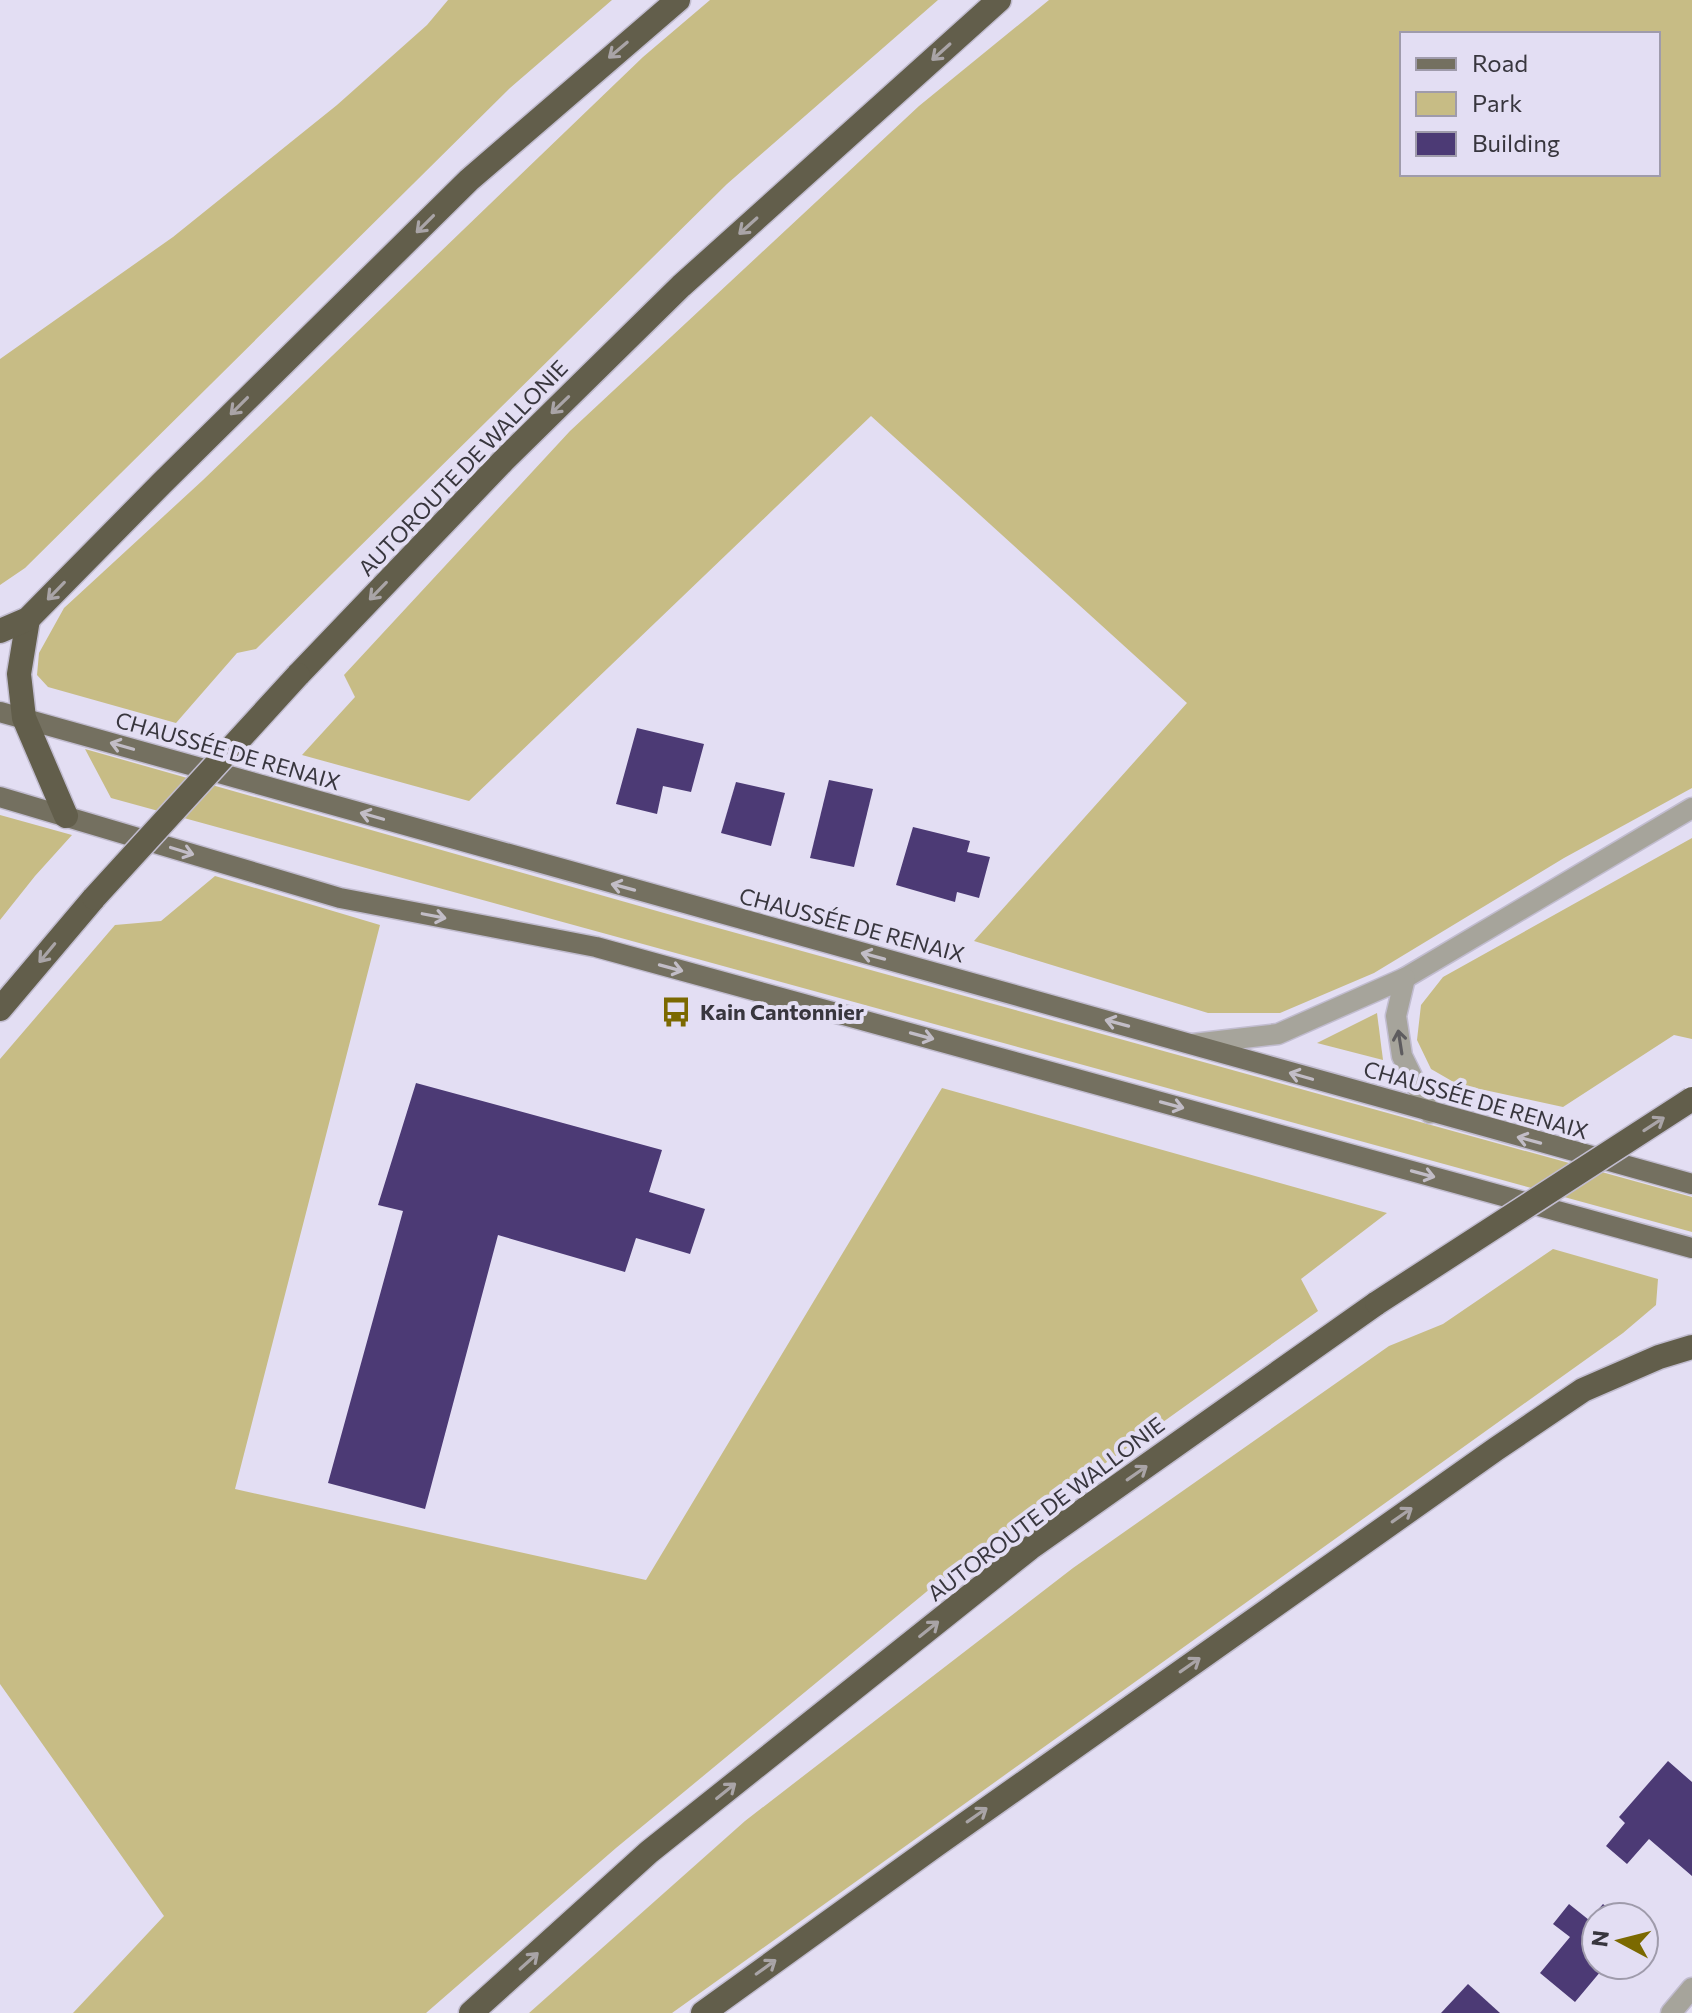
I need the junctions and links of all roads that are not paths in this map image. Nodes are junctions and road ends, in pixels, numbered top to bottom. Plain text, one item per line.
1 (678, 0) edge
2 (999, 0) edge
3 (28, 619) junction
4 (0, 631) edge
5 (12, 715) edge
6 (0, 797) edge
7 (1692, 808) edge
8 (66, 816) junction
9 (1405, 978) junction
10 (0, 1009) edge
11 (1192, 1044) junction
12 (1692, 1099) edge
13 (1430, 1113) junction
14 (1692, 1184) edge
15 (1692, 1248) edge
16 (1692, 1347) edge
17 (1692, 1988) edge
18 (471, 2013) edge
19 (703, 2013) edge
20 (1671, 2013) edge

1 -> 3 highway
2 -> 10 highway, AUTOROUTE DE WALLONIE, bridge
3 - 4 highway
3 - 5 highway
5 - 8 highway
11 -> 5 main road, CHAUSSÉE DE RENAIX
6 - 8 main road
7 - 9 street
8 -> 15 main road
9 - 11 street
13 -> 9 street
13 -> 11 main road, CHAUSSÉE DE RENAIX
18 -> 12 highway, AUTOROUTE DE WALLONIE, bridge
14 -> 13 main road, CHAUSSÉE DE RENAIX
19 -> 16 highway
17 - 20 street

